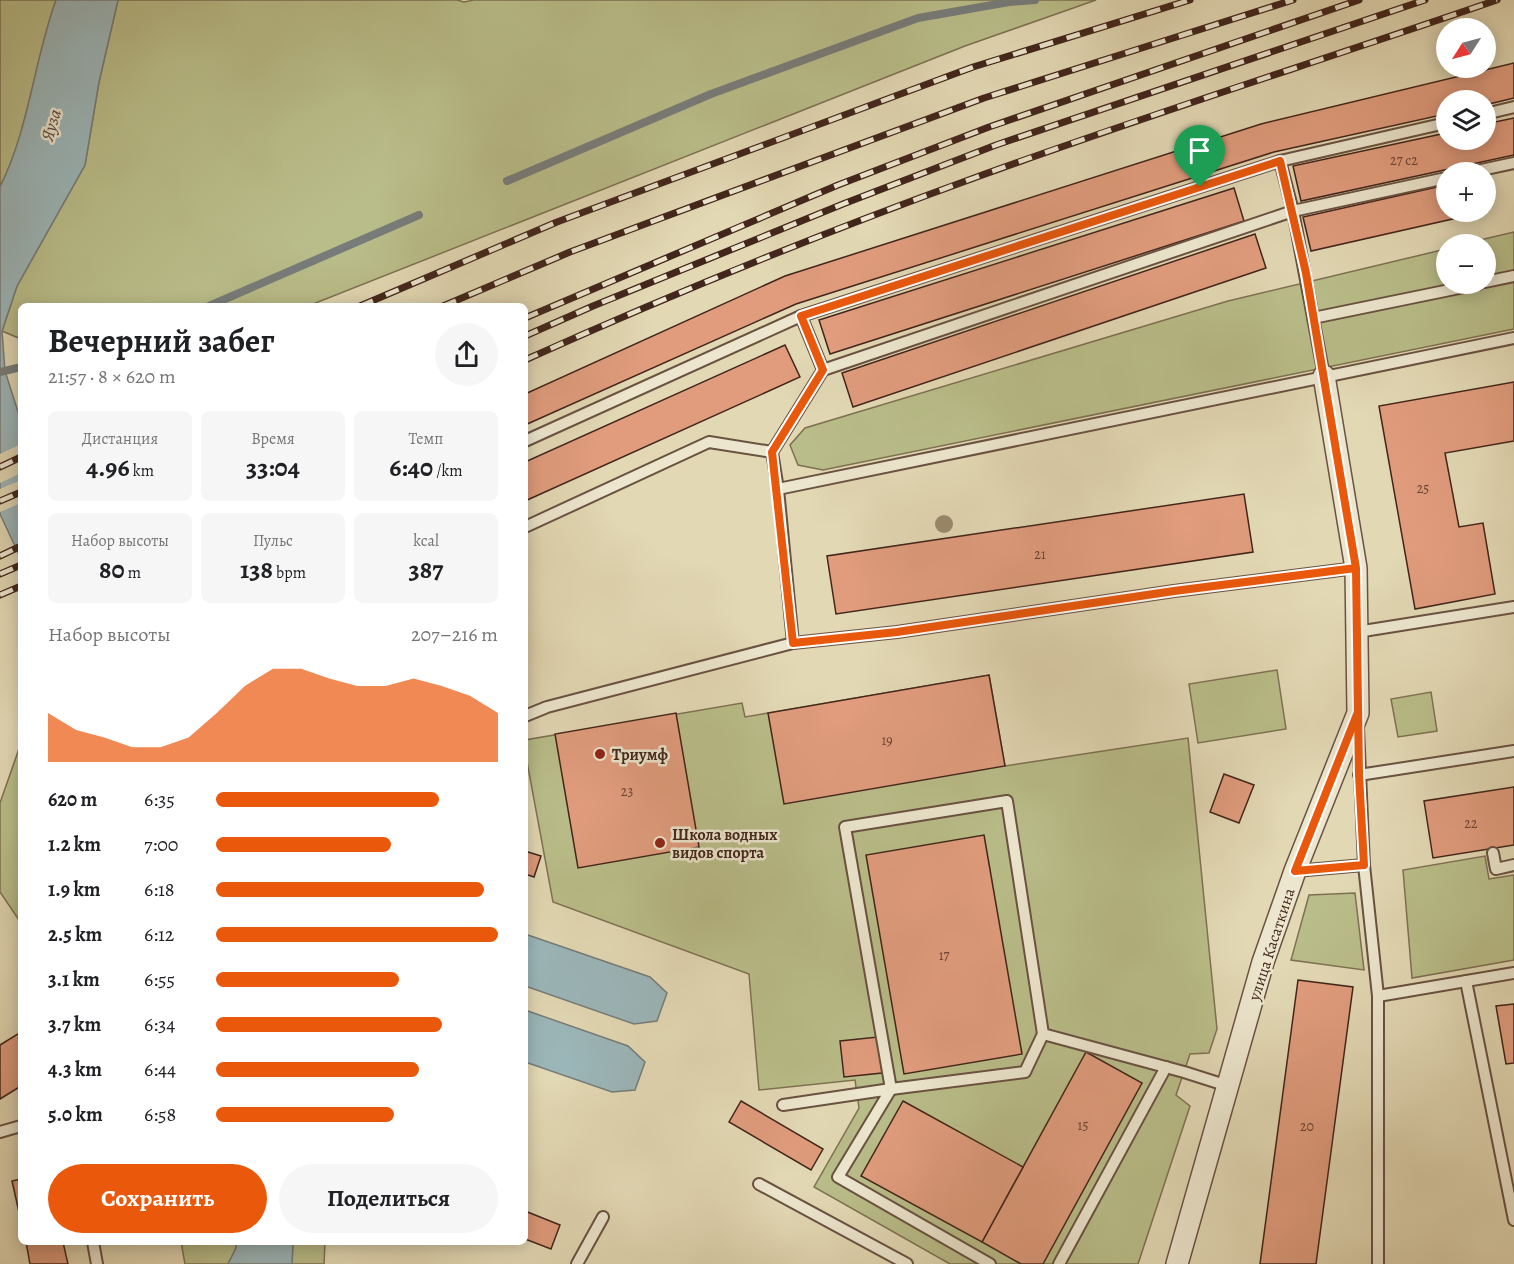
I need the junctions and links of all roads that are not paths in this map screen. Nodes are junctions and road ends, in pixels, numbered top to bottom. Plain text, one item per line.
1 (1514, 107) edge
2 (1496, 111) edge
3 (1436, 125) edge
4 (1280, 161) junction
5 (1514, 164) edge
6 (1496, 167) edge
7 (1436, 180) edge
8 (1293, 211) junction
9 (1514, 276) edge
10 (1496, 280) edge
11 (1436, 293) edge
12 (801, 316) junction
13 (1313, 318) junction
14 (1514, 338) edge
15 (823, 370) junction
16 (1324, 376) junction
17 (528, 440) edge
18 (772, 452) junction
19 (777, 489) junction
20 (528, 526) edge
21 (1356, 568) junction
22 (1514, 607) edge
23 (1357, 632) junction
24 (793, 643) junction
25 (1358, 712) junction
26 (528, 715) edge
27 (1514, 751) edge
28 (1359, 775) junction
29 (1493, 853) dead end
30 (1364, 865) junction
31 (1514, 865) edge
32 (1295, 871) junction
33 (1514, 973) edge
34 (1466, 981) junction
35 (1378, 996) junction
36 (1042, 1034) junction
37 (1166, 1067) junction
38 (1228, 1086) junction
39 (891, 1089) junction
40 (783, 1105) dead end
41 (18, 1127) edge
42 (0, 1132) edge
43 (759, 1184) dead end
44 (603, 1217) dead end
45 (1514, 1220) edge
46 (94, 1245) edge
47 (97, 1264) edge
48 (578, 1264) edge
49 (906, 1264) edge
50 (990, 1264) edge
51 (1059, 1264) edge
52 (1177, 1264) edge
53 (1378, 1264) edge

1 - 2 lane
3 - 4 lane
4 - 8 lane
4 - 12 lane
5 - 6 lane
7 - 8 lane
8 - 13 lane
8 - 15 lane
9 - 10 lane
11 - 13 lane
12 - 15 lane
12 - 17 lane
13 - 16 lane
14 - 16 lane
15 - 18 lane
16 - 19 lane
16 - 21 street, улица Касаткина
18 - 19 lane
18 - 20 lane
19 - 24 lane
21 - 23 street, улица Касаткина
21 - 24 lane
22 - 23 lane
23 - 25 street, улица Касаткина
24 - 26 lane
25 - 28 lane
25 - 32 street, улица Касаткина
27 - 28 lane
28 - 30 lane
29 - 31 lane
30 - 32 lane
30 - 35 lane
32 - 38 street, улица Касаткина
33 - 34 lane
34 - 35 lane
34 - 45 lane
35 - 53 lane
36 - 37 lane
36 - 39 lane
36 - 39 lane
37 - 38 lane
37 - 51 lane
38 - 52 street, улица Касаткина
39 - 40 lane
39 - 50 lane
41 - 42 lane
43 - 49 lane
44 - 48 lane
46 - 47 lane

